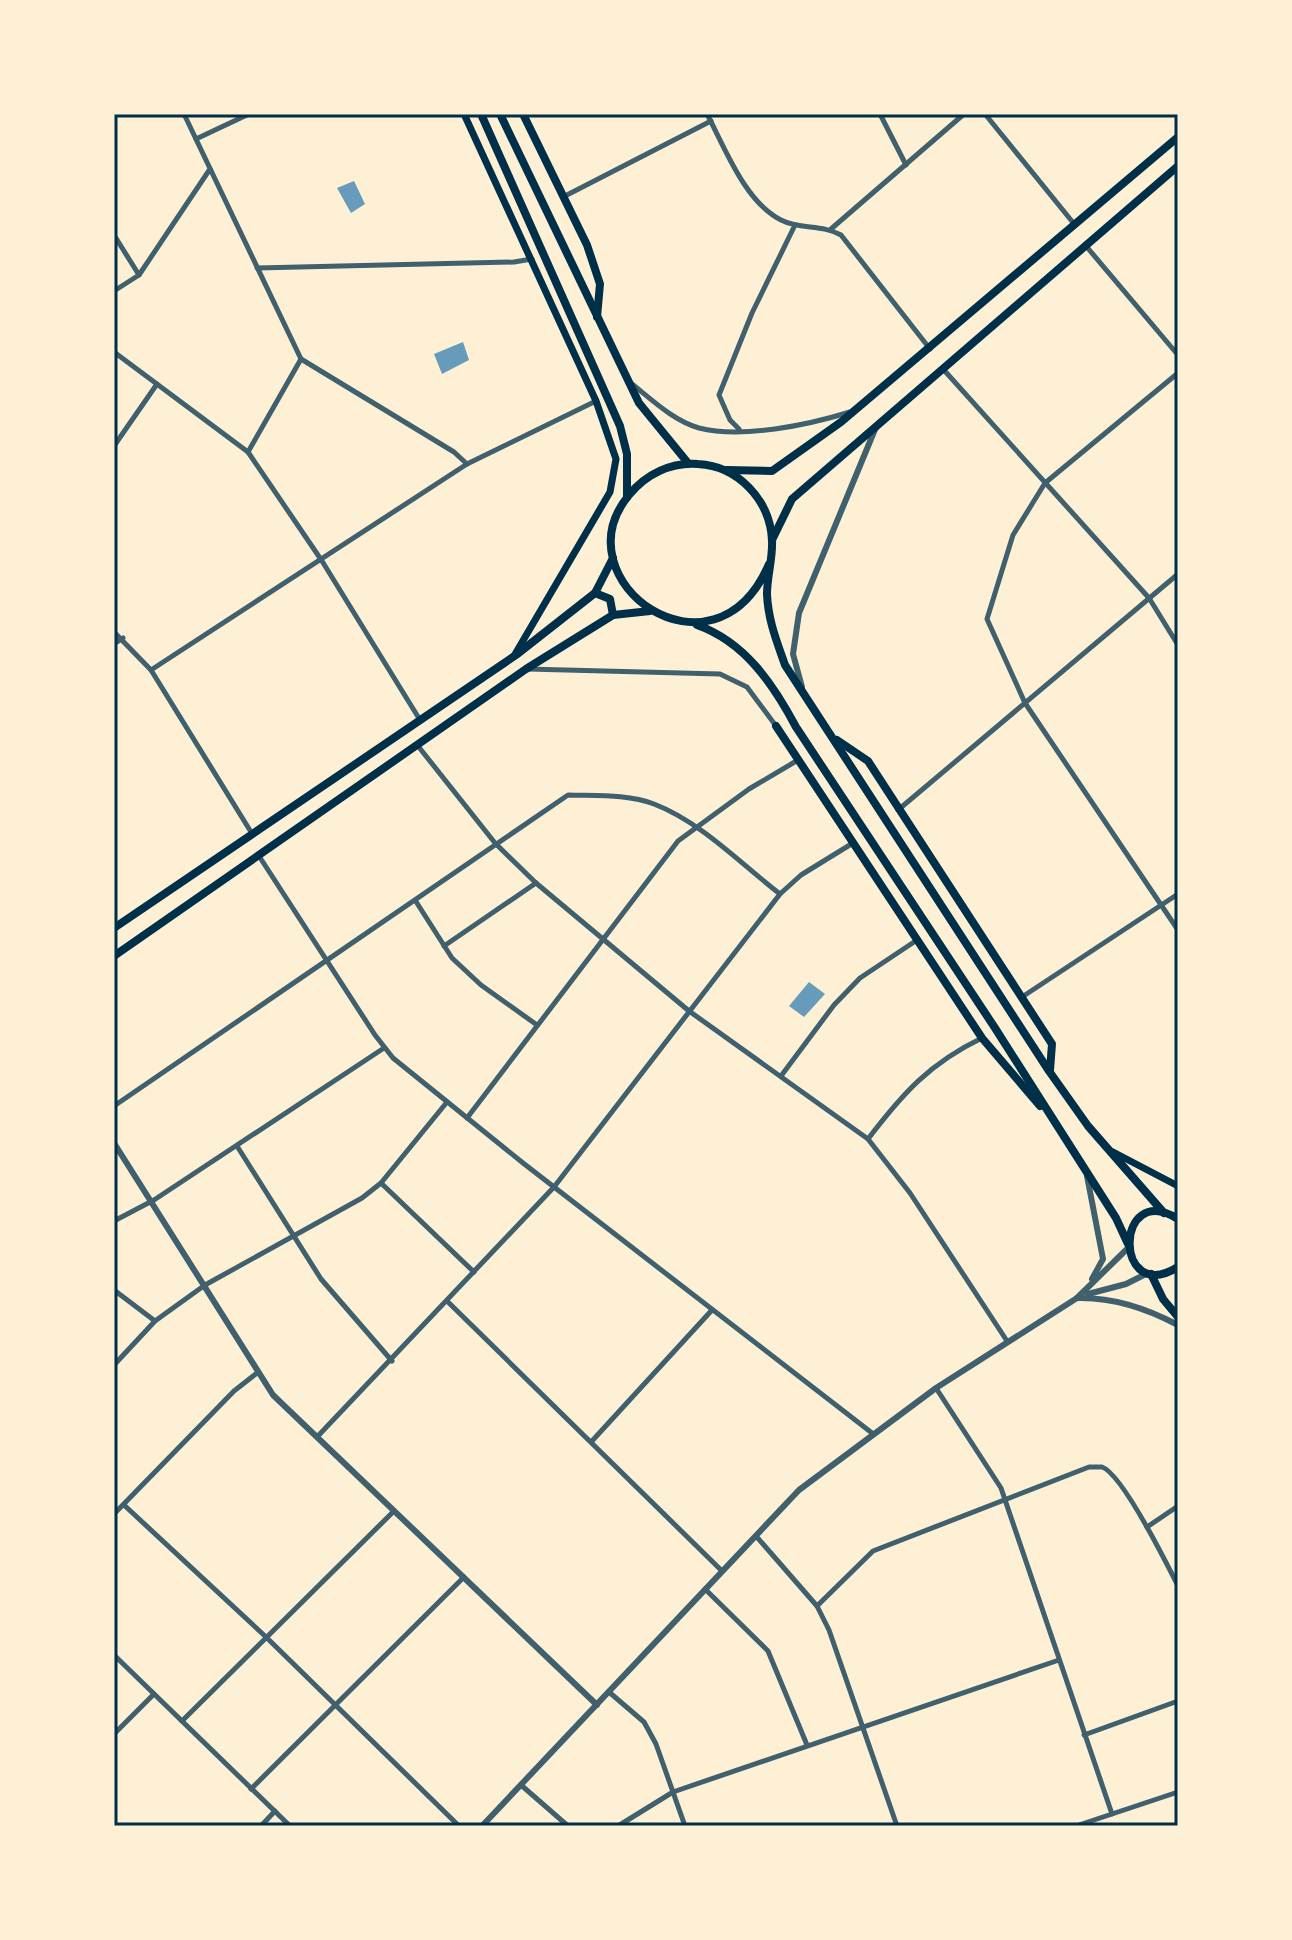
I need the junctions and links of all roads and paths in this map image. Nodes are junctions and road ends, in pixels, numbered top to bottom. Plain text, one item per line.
1 (184, 114) edge
2 (249, 114) edge
3 (464, 114) edge
4 (481, 114) edge
5 (500, 114) edge
6 (523, 114) edge
7 (707, 114) edge
8 (880, 114) edge
9 (964, 114) edge
10 (985, 114) edge
11 (711, 121) junction
12 (1178, 137) edge
13 (196, 139) junction
14 (906, 165) junction
15 (1178, 166) edge
16 (211, 168) junction
17 (562, 197) junction
18 (795, 225) junction
19 (1075, 225) junction
20 (830, 230) junction
21 (114, 235) edge
22 (1085, 245) junction
23 (532, 259) junction
24 (257, 268) junction
25 (139, 275) junction
26 (114, 291) edge
27 (597, 317) junction
28 (930, 349) junction
29 (114, 352) edge
30 (1178, 355) edge
31 (301, 359) junction
32 (942, 369) junction
33 (1178, 373) edge
34 (629, 382) junction
35 (157, 384) junction
36 (596, 401) junction
37 (855, 410) junction
38 (878, 424) junction
39 (739, 430) junction
40 (114, 446) edge
41 (248, 452) junction
42 (688, 463) junction
43 (467, 464) junction
44 (726, 470) junction
45 (1045, 483) junction
46 (627, 497) junction
47 (772, 541) junction
48 (613, 557) junction
49 (322, 561) junction
50 (769, 564) junction
51 (1178, 574) edge
52 (595, 593) junction
53 (1149, 598) junction
54 (650, 611) junction
55 (613, 615) junction
56 (693, 623) junction
57 (114, 632) edge
58 (123, 638) junction
59 (114, 644) edge
60 (1178, 645) edge
61 (514, 656) junction
62 (526, 669) junction
63 (151, 670) junction
64 (804, 694) junction
65 (1025, 703) junction
66 (420, 720) junction
67 (776, 726) junction
68 (796, 727) junction
69 (832, 737) junction
70 (417, 745) junction
71 (798, 760) junction
72 (898, 810) junction
73 (694, 827) junction
74 (251, 832) junction
75 (854, 842) junction
76 (495, 843) junction
77 (259, 856) junction
78 (536, 883) junction
79 (780, 894) junction
80 (1178, 894) edge
81 (415, 900) junction
82 (1161, 905) junction
83 (114, 928) edge
84 (1178, 930) edge
85 (602, 939) junction
86 (919, 939) junction
87 (444, 946) junction
88 (114, 956) edge
89 (328, 960) junction
90 (1022, 997) junction
91 (689, 1011) junction
92 (537, 1025) junction
93 (982, 1038) junction
94 (384, 1048) junction
95 (1049, 1071) junction
96 (781, 1076) junction
97 (447, 1102) junction
98 (114, 1106) edge
99 (467, 1118) junction
100 (1061, 1131) junction
101 (868, 1139) junction
102 (114, 1143) edge
103 (237, 1146) junction
104 (1109, 1150) junction
105 (1086, 1171) junction
106 (381, 1183) junction
107 (1178, 1186) edge
108 (554, 1187) junction
109 (154, 1200) junction
110 (1178, 1210) edge
111 (1165, 1213) junction
112 (1178, 1219) edge
113 (114, 1221) edge
114 (294, 1237) junction
115 (1128, 1246) junction
116 (1178, 1267) edge
117 (474, 1272) junction
118 (1150, 1273) junction
119 (205, 1285) junction
120 (114, 1290) edge
121 (1077, 1298) junction
122 (447, 1301) junction
123 (712, 1310) junction
124 (1178, 1317) edge
125 (155, 1321) junction
126 (1178, 1325) edge
127 (1007, 1341) junction
128 (392, 1361) junction
129 (114, 1365) edge
130 (257, 1373) junction
131 (936, 1388) junction
132 (872, 1433) junction
133 (317, 1437) junction
134 (592, 1441) junction
135 (1004, 1497) junction
136 (124, 1505) junction
137 (1178, 1506) edge
138 (395, 1510) junction
139 (114, 1514) edge
140 (1147, 1527) junction
141 (756, 1536) junction
142 (722, 1571) junction
143 (464, 1577) junction
144 (1178, 1586) edge
145 (705, 1589) junction
146 (817, 1606) junction
147 (266, 1637) junction
148 (114, 1655) edge
149 (1059, 1660) junction
150 (609, 1692) junction
151 (154, 1694) junction
152 (1178, 1701) edge
153 (333, 1704) junction
154 (597, 1705) junction
155 (182, 1721) junction
156 (862, 1725) junction
157 (114, 1734) edge
158 (1084, 1735) junction
159 (807, 1745) junction
160 (521, 1785) junction
161 (251, 1789) junction
162 (673, 1792) junction
163 (1178, 1792) edge
164 (275, 1811) junction
165 (1112, 1814) junction
166 (261, 1826) edge
167 (290, 1826) edge
168 (459, 1826) edge
169 (482, 1826) edge
170 (568, 1826) edge
171 (618, 1826) edge
172 (685, 1826) edge
173 (897, 1826) edge
174 (1076, 1826) edge

1 - 13 street
2 - 13 street
3 - 23 main road
4 - 46 main road
5 - 27 main road
6 - 17 main road
7 - 11 street
8 - 14 street
9 - 14 street
10 - 19 street
11 - 17 street
11 - 18 street
12 - 19 main road
13 - 16 street
14 - 20 street
15 - 22 main road
16 - 24 street
16 - 25 street
17 - 27 main road
18 - 20 street
18 - 39 street
19 - 28 main road
20 - 28 street
21 - 25 street
22 - 30 street
22 - 32 main road
23 - 24 street
23 - 36 main road
24 - 31 street
25 - 26 street
27 - 34 main road
28 - 37 main road
29 - 35 street
31 - 41 street
31 - 43 street
32 - 38 main road
32 - 45 street
33 - 45 street
34 - 39 street
34 - 42 main road
35 - 40 street
35 - 41 street
36 - 43 street
36 - 61 main road
37 - 39 street
37 - 44 main road
38 - 47 main road
38 - 64 street
41 - 49 street
42 - 44 main road
42 - 46 main road
43 - 49 street
44 - 47 main road
45 - 53 street
45 - 65 street
46 - 48 main road
47 - 50 main road
48 - 52 main road
48 - 54 main road
49 - 63 street
49 - 66 street
50 - 56 main road
50 - 64 main road
51 - 53 street
52 - 55 main road
52 - 61 main road
53 - 60 street
53 - 65 street
54 - 55 main road
54 - 56 main road
55 - 62 main road
56 - 68 main road
57 - 58 street
58 - 59 street
58 - 63 street
61 - 66 main road
62 - 67 street
62 - 70 main road
63 - 74 street
64 - 69 main road
65 - 72 street
65 - 82 street
66 - 74 main road
67 - 68 main road
67 - 71 main road
68 - 100 main road
69 - 72 main road
69 - 95 main road
70 - 76 street
70 - 77 main road
71 - 73 street
71 - 75 main road
72 - 90 main road
73 - 76 street
73 - 79 street
73 - 85 street
74 - 83 main road
75 - 79 street
75 - 86 main road
76 - 78 street
76 - 81 street
77 - 88 main road
77 - 89 street
78 - 85 street
78 - 87 street
79 - 91 street
80 - 82 street
81 - 87 street
81 - 89 street
82 - 84 street
82 - 90 street
85 - 91 street
85 - 92 street
86 - 93 main road
86 - 96 street
87 - 92 street
89 - 94 street
89 - 98 street
90 - 95 main road
91 - 96 street
91 - 108 street
92 - 99 street
93 - 100 main road
93 - 101 street
94 - 97 street
94 - 103 street
95 - 104 main road
96 - 101 street
97 - 99 street
97 - 106 street
99 - 108 street
100 - 105 main road
101 - 127 street
102 - 109 street
103 - 109 street
103 - 114 street
104 - 107 main road
104 - 111 main road
105 - 115 main road
105 - 121 street
106 - 114 street
106 - 117 street
108 - 117 street
108 - 123 street
109 - 113 street
109 - 119 street
110 - 111 main road
111 - 112 main road
111 - 115 main road
114 - 119 street
114 - 128 street
115 - 118 main road
115 - 121 street
116 - 118 main road
117 - 122 street
118 - 121 street
118 - 124 main road
119 - 125 street
119 - 130 street
120 - 125 street
121 - 126 street
121 - 127 street
122 - 128 street
122 - 134 street
123 - 132 street
123 - 134 street
125 - 129 street
127 - 131 street
128 - 133 street
130 - 133 street
130 - 136 street
131 - 132 street
131 - 135 street
132 - 141 street
133 - 138 street
134 - 142 street
135 - 140 street
135 - 146 street
135 - 149 street
136 - 139 street
136 - 147 street
137 - 140 street
138 - 143 street
138 - 147 street
140 - 144 street
141 - 142 street
141 - 146 street
142 - 145 street
143 - 153 street
143 - 154 street
145 - 150 street
145 - 159 street
146 - 156 street
147 - 153 street
147 - 155 street
148 - 151 street
149 - 156 street
149 - 158 street
150 - 154 street
150 - 162 street
151 - 155 street
151 - 157 street
152 - 158 street
153 - 161 street
153 - 168 street
154 - 160 street
155 - 161 street
156 - 159 street
156 - 173 street
158 - 165 street
159 - 162 street
160 - 169 street
160 - 170 street
161 - 164 street
162 - 171 street
162 - 172 street
163 - 165 street
164 - 166 street
164 - 167 street
165 - 174 street

